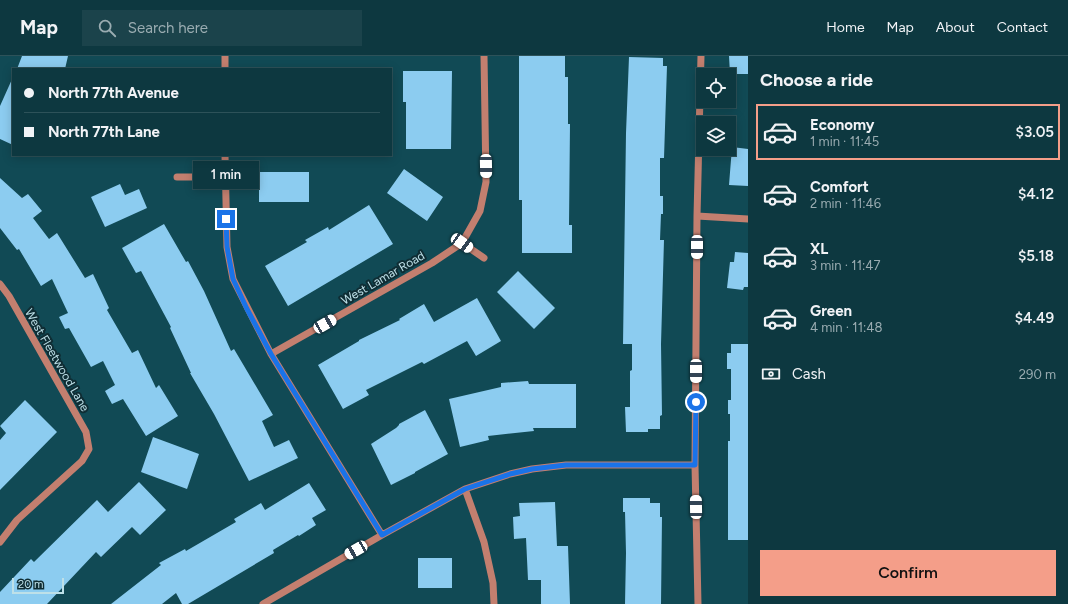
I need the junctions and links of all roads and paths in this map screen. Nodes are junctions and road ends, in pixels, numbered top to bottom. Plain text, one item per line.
1 (225, 56) edge
2 (484, 56) edge
3 (702, 56) edge
4 (225, 68) edge
5 (225, 156) edge
6 (177, 177) dead end
7 (225, 177) junction
8 (697, 216) junction
9 (748, 219) edge
10 (462, 243) junction
11 (484, 258) dead end
12 (0, 284) edge
13 (271, 354) junction
14 (695, 465) junction
15 (465, 489) junction
16 (382, 535) junction
17 (0, 542) edge
18 (263, 604) edge
19 (494, 604) edge
20 (698, 604) edge

1 - 4 street
2 - 10 street, West Lamar Road
3 - 8 street
5 - 7 street
6 - 7 street
7 - 13 street
8 - 9 street
8 - 14 street
10 - 11 street
10 - 13 street, West Lamar Road
12 - 17 street, West Fleetwood Lane
13 - 16 street
14 - 15 street
14 - 20 street
15 - 16 street
15 - 19 street
16 - 18 street

